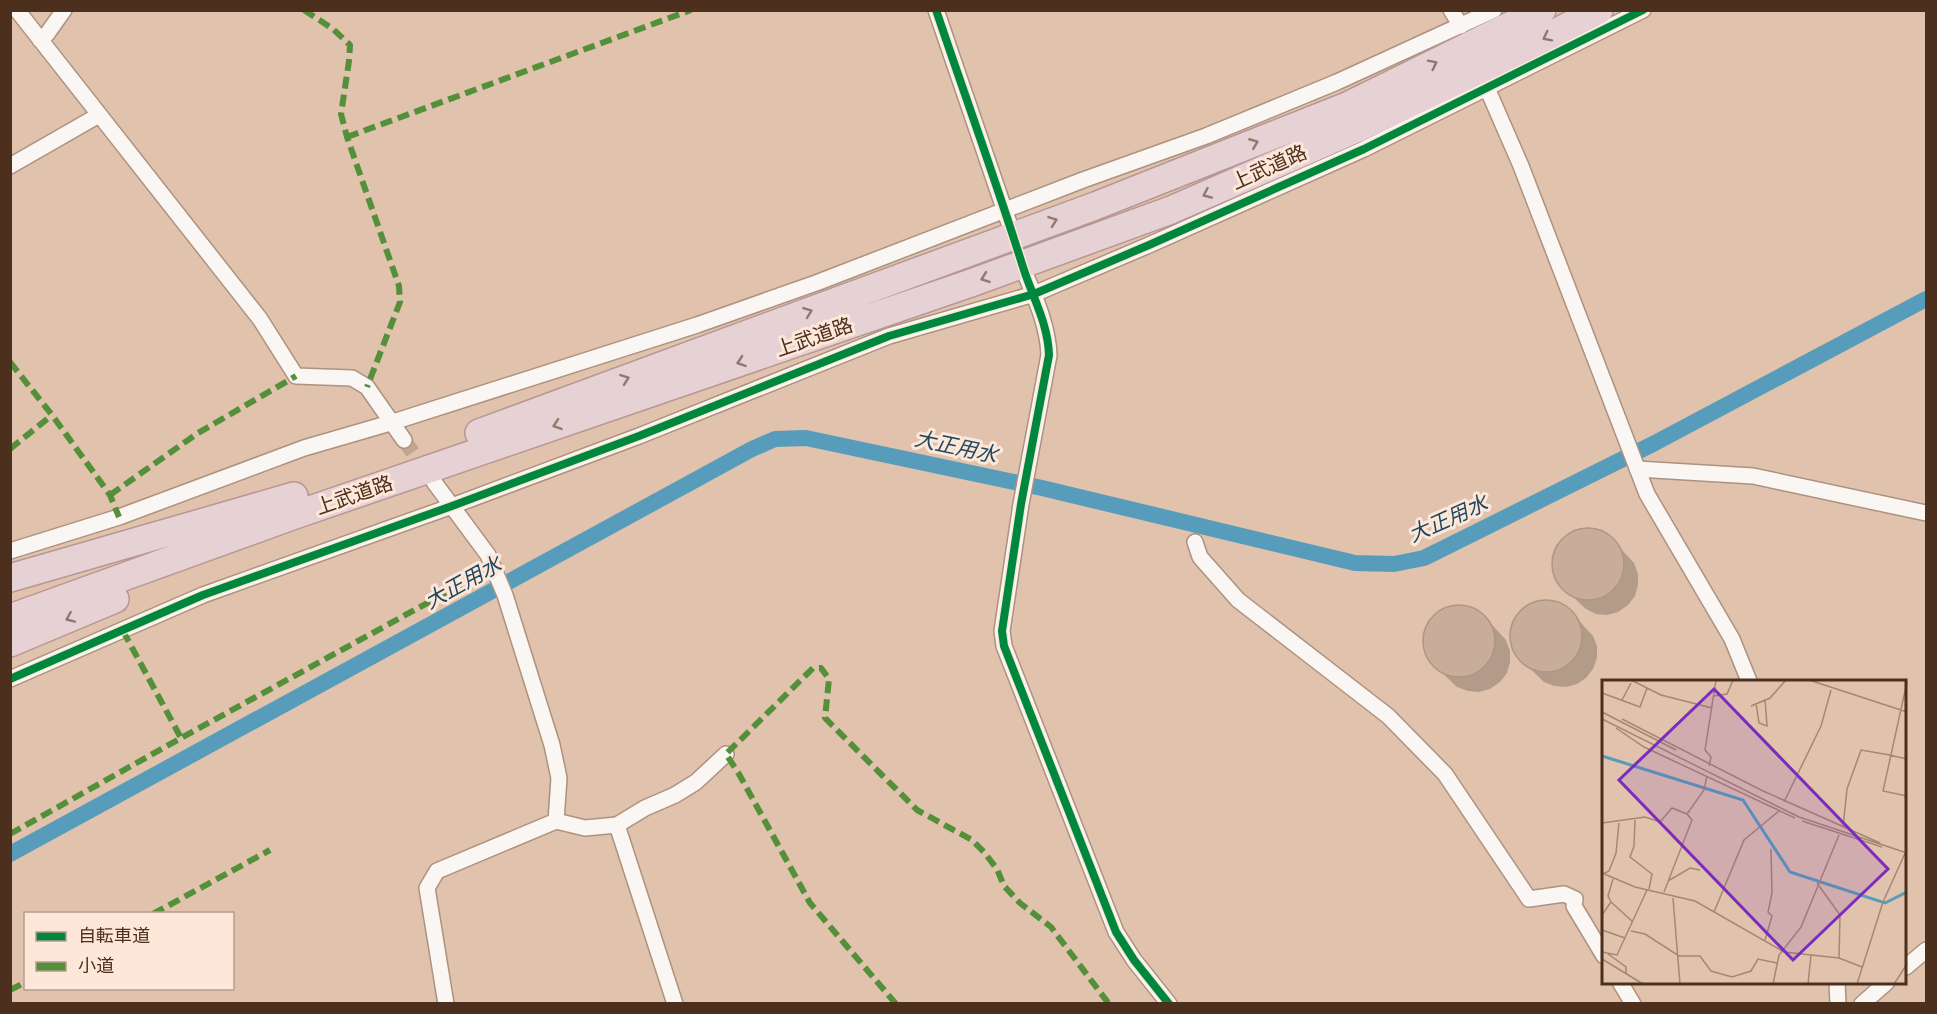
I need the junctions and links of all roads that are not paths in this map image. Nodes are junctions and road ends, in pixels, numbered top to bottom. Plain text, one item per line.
1 (17, 10) edge
2 (64, 10) edge
3 (936, 10) edge
4 (1451, 10) edge
5 (1494, 10) edge
6 (1542, 10) edge
7 (1599, 10) edge
8 (1643, 10) edge
9 (1461, 26) junction
10 (40, 40) junction
11 (1487, 88) junction
12 (99, 114) junction
13 (10, 166) edge
14 (1008, 218) junction
15 (1024, 271) dead end
16 (1034, 294) junction
17 (390, 423) junction
18 (404, 440) tunnel mouth
19 (1636, 465) junction
20 (434, 482) tunnel mouth
21 (295, 506) junction
22 (452, 506) junction
23 (1926, 513) edge
24 (1195, 542) dead end
25 (10, 550) edge
26 (10, 578) edge
27 (10, 599) edge
28 (10, 618) edge
29 (10, 643) edge
30 (10, 679) edge
31 (1749, 680) edge
32 (726, 754) dead end
33 (556, 821) junction
34 (617, 825) junction
35 (1926, 950) edge
36 (1602, 953) edge
37 (1907, 965) edge
38 (1621, 984) edge
39 (1838, 984) edge
40 (1885, 984) edge
41 (446, 1004) edge
42 (675, 1004) edge
43 (1169, 1004) edge
44 (1633, 1004) edge
45 (1838, 1004) edge
46 (1862, 1004) edge

1 - 10 street
2 - 10 street
3 - 14 street
4 - 9 street
5 - 9 street
21 -> 6 highway, 上武道路
7 -> 21 highway, 上武道路
8 - 11 street
9 - 14 street
10 - 12 street
11 - 16 street
11 - 19 street
12 - 13 street
12 - 17 street
14 - 17 street
15 - 16 street
16 - 22 street
16 - 43 street
17 - 18 street
17 - 25 street
19 - 23 street
19 - 31 street
20 - 22 street
21 - 26 highway
21 - 27 highway, 上武道路
21 - 28 highway, 上武道路
21 -> 29 highway
22 - 30 street
22 - 33 street
24 - 36 street
32 - 34 street
33 - 34 street
33 - 41 street
34 - 42 street
35 - 37 street
38 - 44 street
39 - 45 street
40 - 46 street

